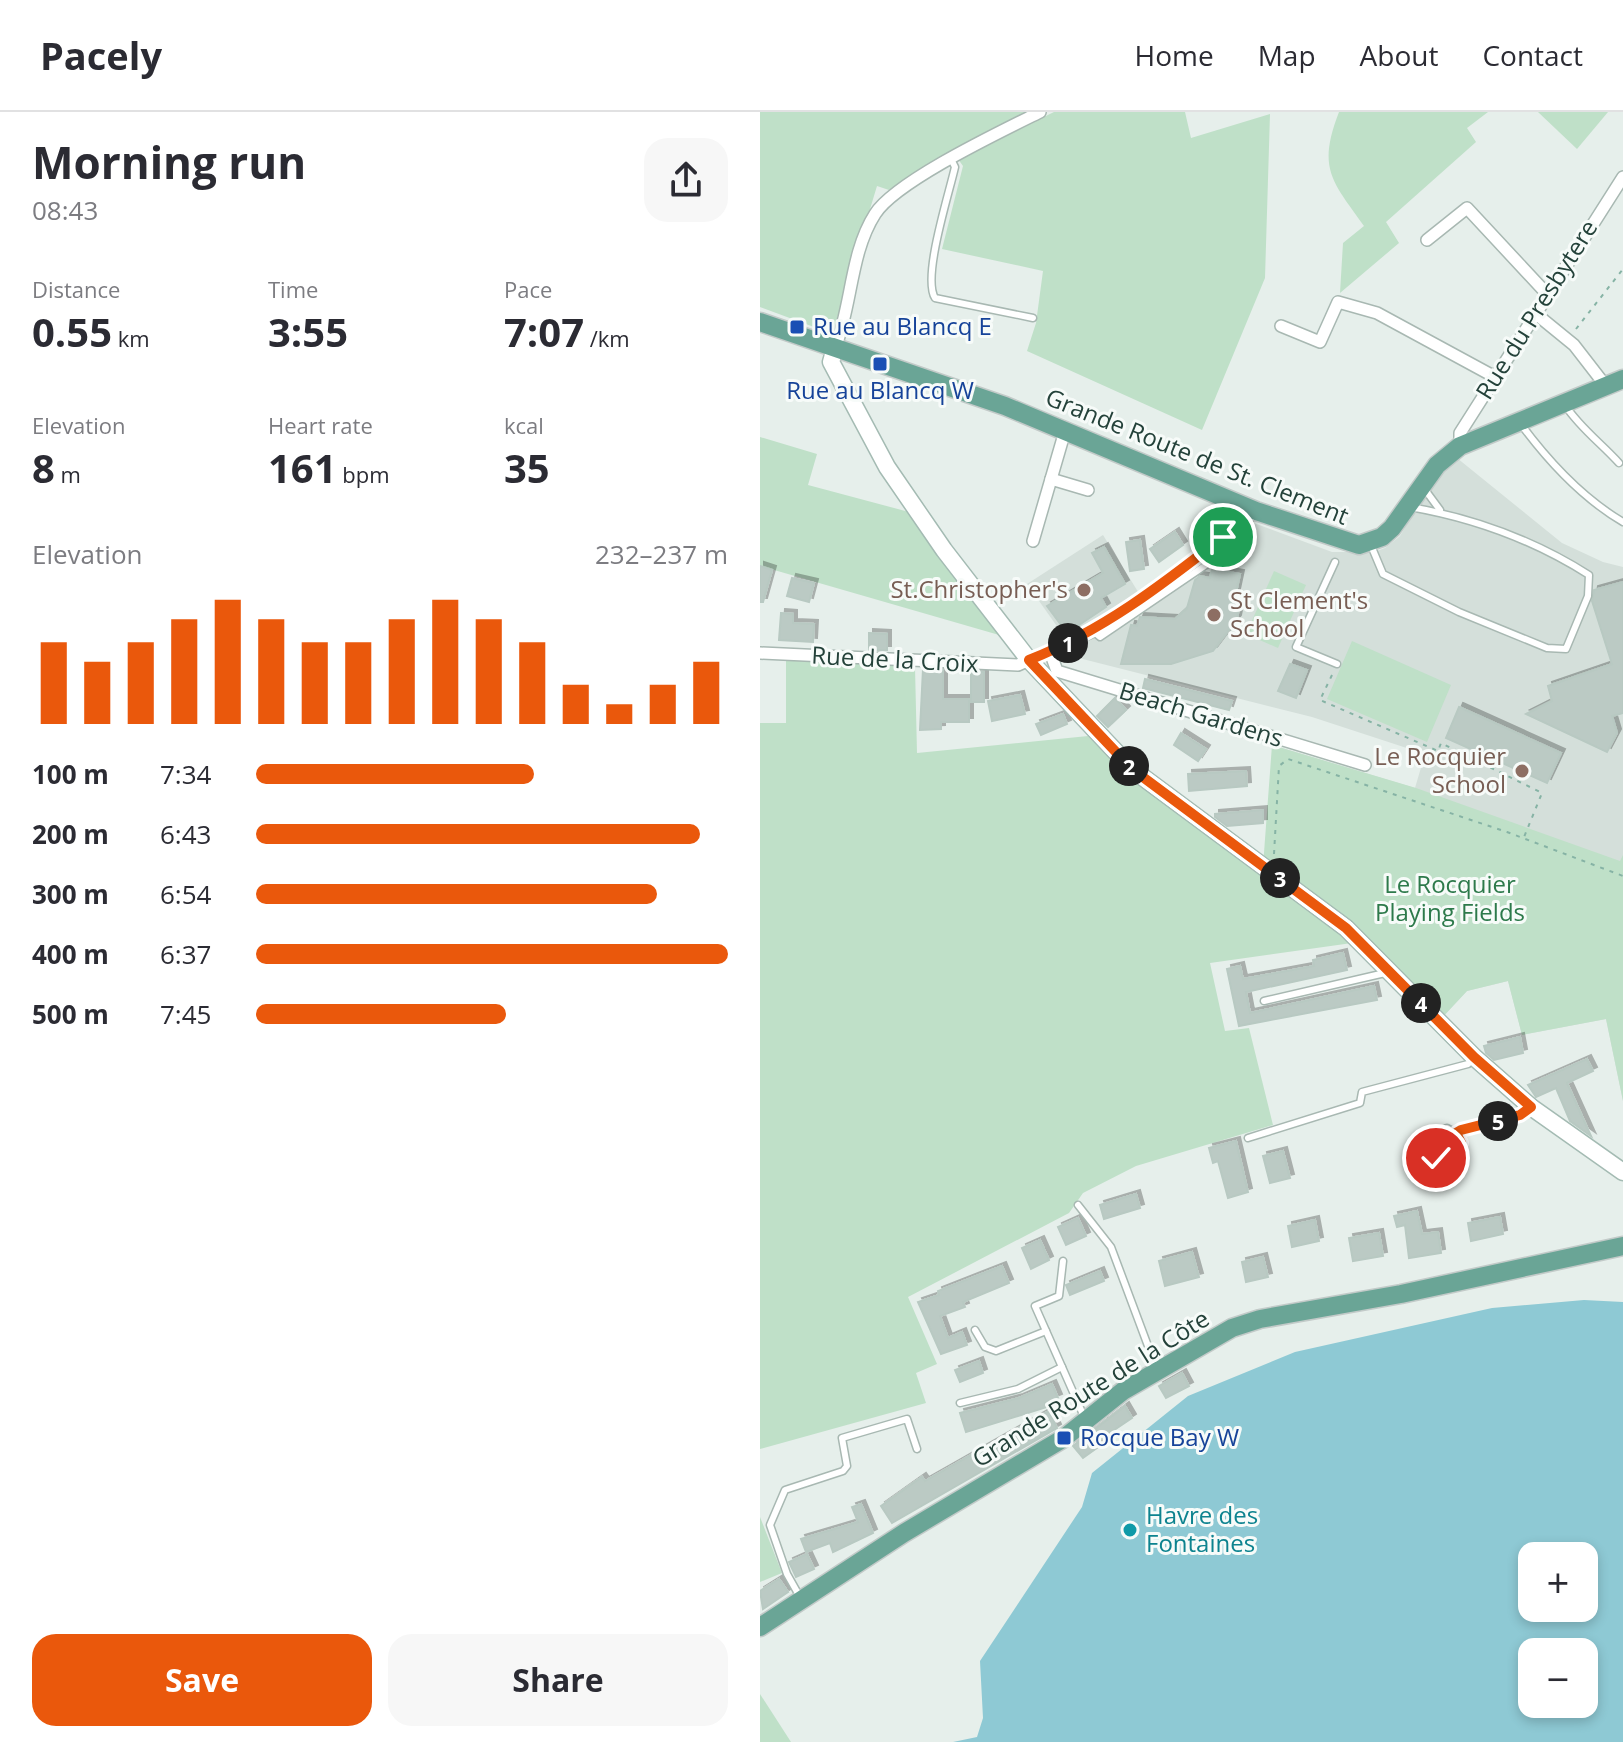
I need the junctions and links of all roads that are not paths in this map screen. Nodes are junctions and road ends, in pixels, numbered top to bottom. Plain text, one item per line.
1 (1040, 112) edge
2 (950, 159) junction
3 (1623, 177) edge
4 (1427, 240) dead end
5 (1547, 294) junction
6 (1536, 314) junction
7 (1033, 318) dead end
8 (760, 322) edge
9 (1281, 326) dead end
10 (835, 348) junction
11 (1495, 377) junction
12 (1623, 379) edge
13 (1605, 385) junction
14 (1563, 403) junction
15 (1519, 422) junction
16 (1065, 431) junction
17 (1460, 446) junction
18 (1619, 463) dead end
19 (1051, 479) junction
20 (1422, 484) junction
21 (1088, 490) dead end
22 (1407, 506) junction
23 (1256, 511) junction
24 (1440, 512) junction
25 (1623, 522) edge
26 (1033, 541) dead end
27 (1370, 543) junction
28 (1228, 550) dead end
29 (1335, 562) dead end
30 (1093, 631) junction
31 (1050, 652) junction
32 (760, 653) edge
33 (1029, 660) junction
34 (1337, 664) road end
35 (1365, 765) dead end
36 (1390, 972) junction
37 (1264, 1001) dead end
38 (1474, 1057) junction
39 (1531, 1107) junction
40 (1456, 1133) junction
41 (1248, 1138) dead end
42 (1623, 1172) edge
43 (1078, 1205) dead end
44 (1623, 1246) edge
45 (1063, 1261) dead end
46 (975, 1330) dead end
47 (1046, 1331) junction
48 (1062, 1367) junction
49 (1157, 1371) junction
50 (960, 1403) dead end
51 (1086, 1420) junction
52 (917, 1449) dead end
53 (803, 1600) junction
54 (760, 1627) edge

1 - 2 street
2 - 7 lane
2 - 10 street
3 - 5 street, Rue du Presbytere
4 - 5 street
5 - 6 street, Rue du Presbytere
6 - 11 street, Rue du Presbytere
6 - 13 street
8 - 10 main road, Grande Route de St. Clement
9 - 11 street
10 - 16 main road, Grande Route de St. Clement
10 - 33 main road
11 - 17 street, Rue du Presbytere
12 - 13 main road, Grande Route de St. Clement
13 - 14 main road, Grande Route de St. Clement
14 - 15 main road, Grande Route de St. Clement
14 - 18 lane
15 - 17 main road, Grande Route de St. Clement
15 - 25 lane
16 - 19 street
16 - 23 main road, Grande Route de St. Clement
17 - 20 main road, Grande Route de St. Clement
19 - 21 street
19 - 26 street
20 - 22 main road, Grande Route de St. Clement
20 - 24 lane
22 - 24 lane
22 - 27 main road, Grande Route de St. Clement
23 - 27 main road, Grande Route de St. Clement
23 - 30 street, Rue de la Croix
24 - 27 lane
28 - 30 lane
29 - 34 lane
30 - 31 street, Rue de la Croix
31 - 33 street, Rue de la Croix
31 - 35 street, Beach Gardens
32 - 33 street, Rue de la Croix
33 - 36 main road
36 - 37 lane
36 - 38 main road
38 - 39 main road
38 - 41 lane
39 - 40 lane
39 - 42 main road
40 - 40 lane
43 - 49 lane
44 - 49 main road, Grande Route de la Côte
45 - 47 lane
46 - 47 lane
47 - 48 lane
48 - 50 lane
48 - 51 lane
49 - 51 main road, Grande Route de la Côte
51 - 53 main road, Grande Route de la Côte
52 - 53 lane
53 - 54 main road, Grande Route de la Côte

